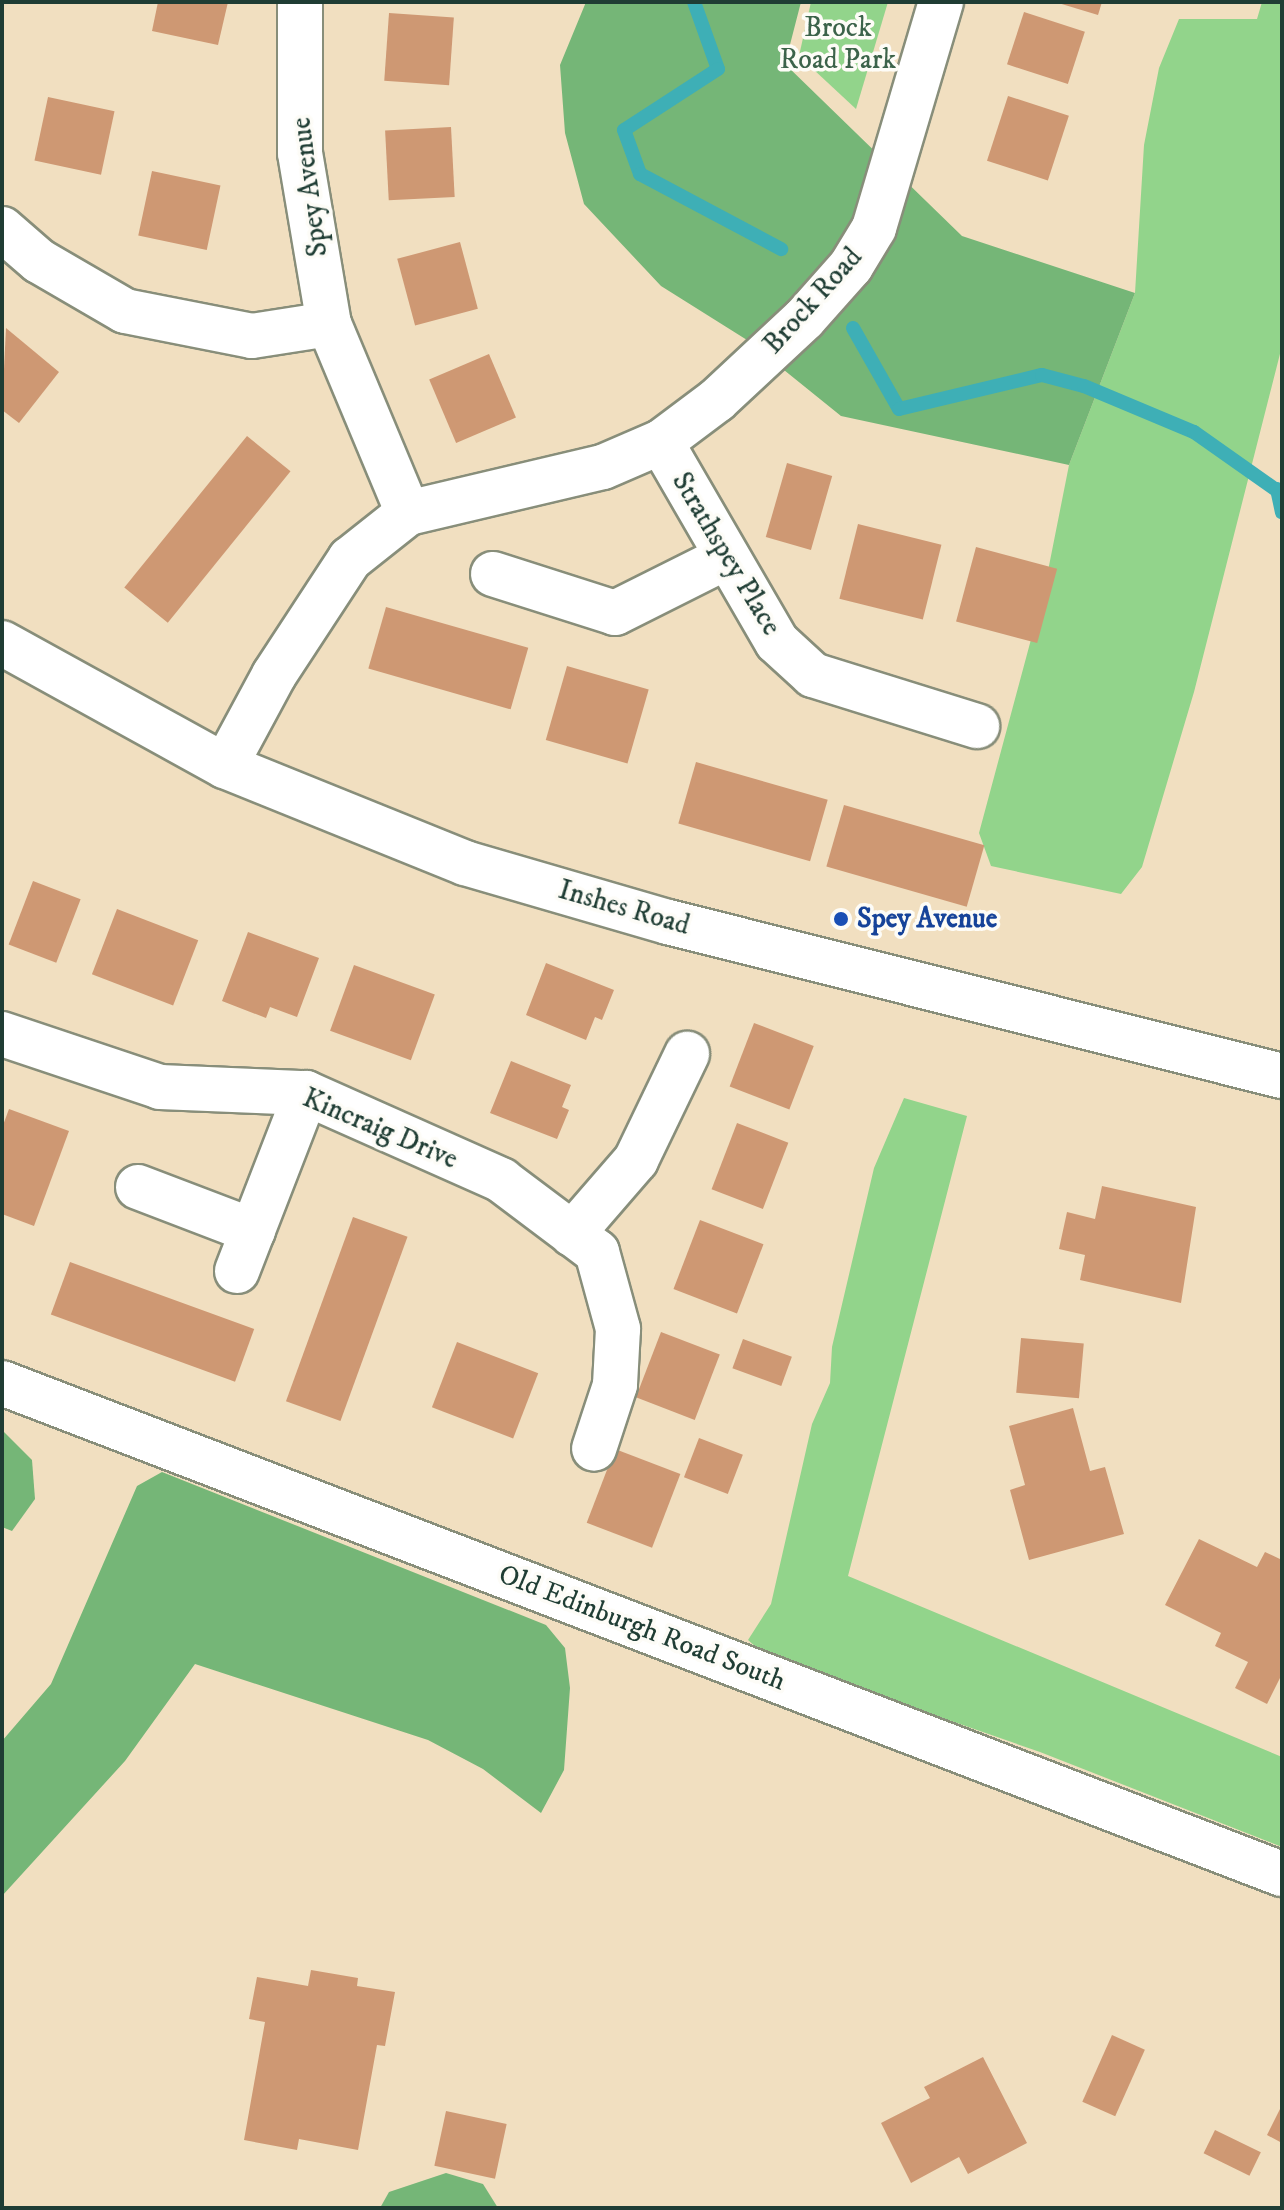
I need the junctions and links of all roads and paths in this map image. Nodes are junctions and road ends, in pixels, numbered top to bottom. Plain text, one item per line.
1 (300, 2) edge
2 (941, 2) edge
3 (2, 229) edge
4 (329, 324) junction
5 (661, 442) junction
6 (408, 513) junction
7 (725, 558) junction
8 (493, 574) dead end
9 (2, 643) edge
10 (977, 726) dead end
11 (225, 766) junction
12 (2, 1034) edge
13 (687, 1054) dead end
14 (1282, 1076) edge
15 (306, 1093) junction
16 (138, 1187) dead end
17 (253, 1231) junction
18 (585, 1243) junction
19 (237, 1271) dead end
20 (2, 1383) edge
21 (594, 1449) dead end
22 (1282, 1874) edge

1 - 4 street, Spey Avenue
2 - 5 street, Brock Road
3 - 4 street
4 - 6 street, Spey Avenue
5 - 6 street, Brock Road
5 - 7 street, Strathspey Place
6 - 11 street
7 - 8 street
7 - 10 street, Strathspey Place
9 - 11 street, Inshes Road
11 - 14 street, Inshes Road
12 - 15 street, Kincraig Drive
13 - 18 street
15 - 17 street
15 - 18 street, Kincraig Drive
16 - 17 street
17 - 19 street
18 - 21 street
20 - 22 street, Old Edinburgh Road South

